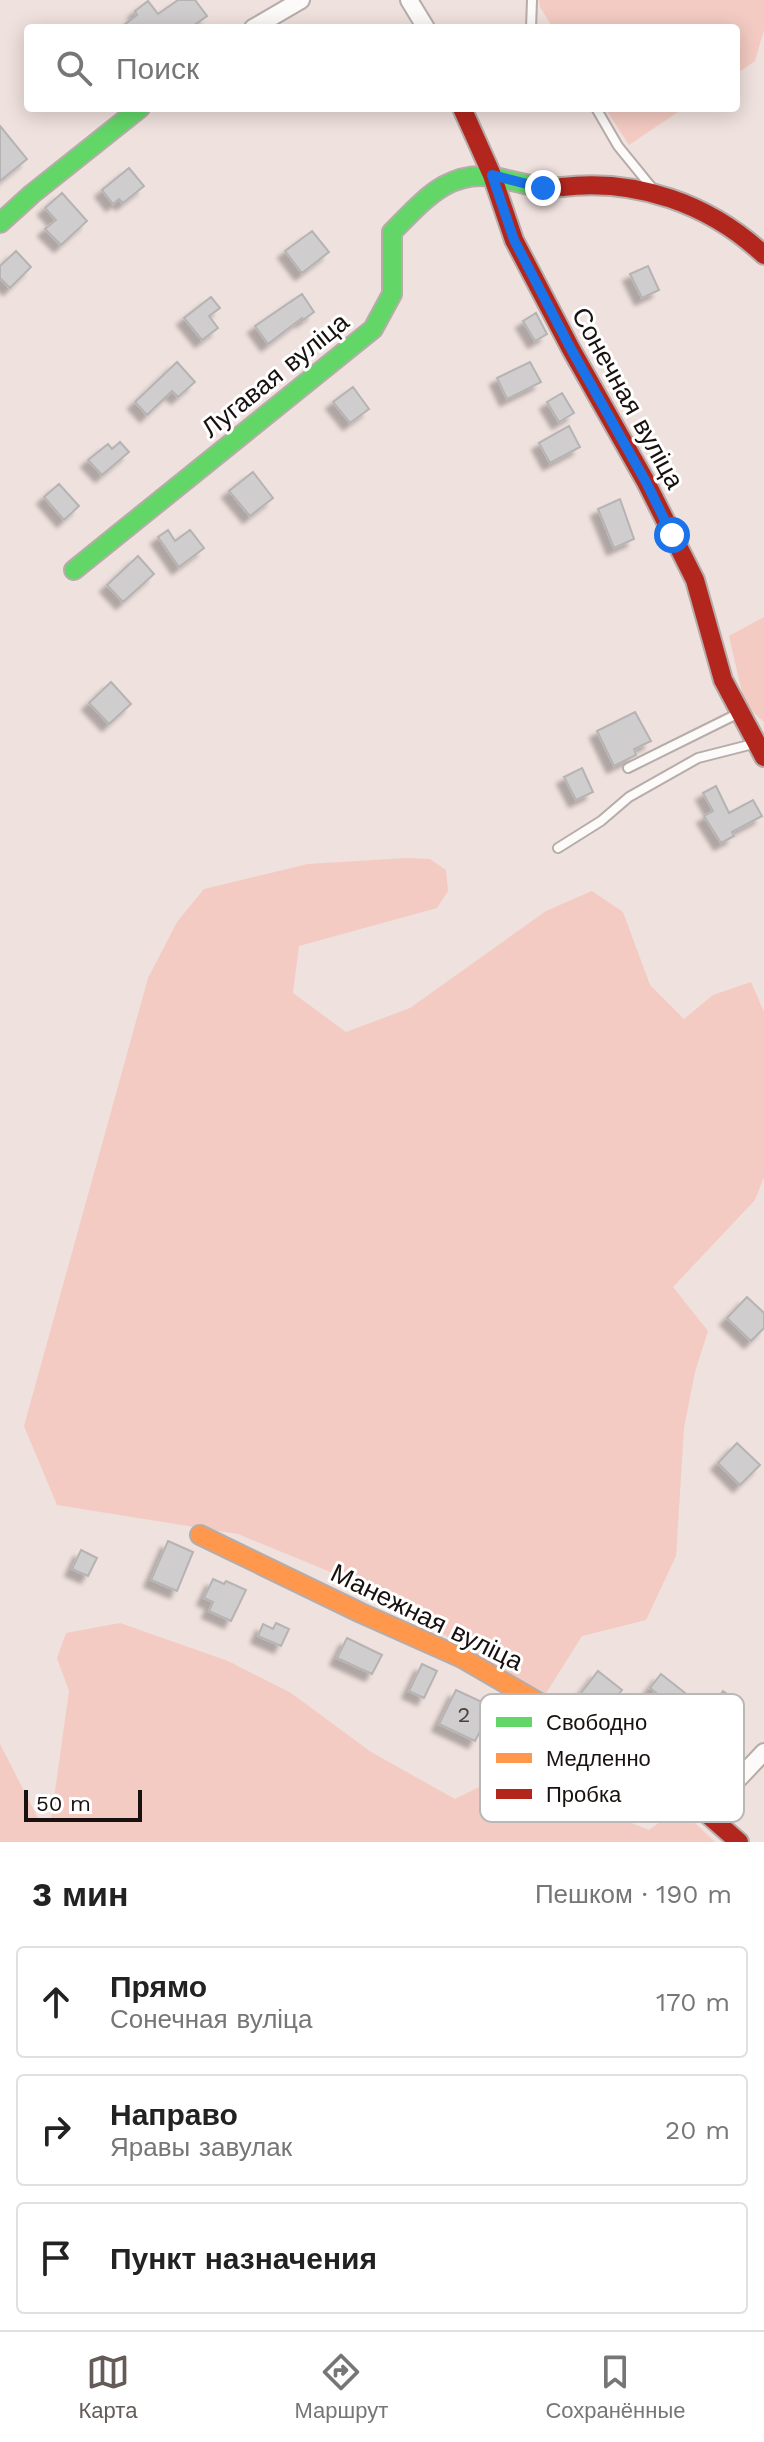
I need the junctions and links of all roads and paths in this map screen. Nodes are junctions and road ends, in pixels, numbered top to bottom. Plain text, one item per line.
1 (301, 0) edge
2 (409, 0) edge
3 (532, 0) edge
4 (260, 24) edge
5 (424, 24) edge
6 (531, 24) edge
7 (135, 112) edge
8 (464, 112) edge
9 (598, 112) edge
10 (492, 175) junction
11 (656, 193) junction
12 (0, 223) edge
13 (764, 255) edge
14 (74, 570) dead end
15 (740, 713) junction
16 (761, 751) edge
17 (628, 768) dead end
18 (558, 848) dead end
19 (200, 1535) dead end
20 (524, 1694) edge
21 (764, 1752) edge
22 (744, 1773) edge
23 (716, 1822) edge
24 (739, 1842) edge

1 - 4 street
2 - 5 street
3 - 6 lane
7 - 12 street
8 - 10 street, Сонечная вуліца
9 - 11 lane
10 - 11 street
10 - 14 street, Лугавая вуліца
10 - 15 street, Сонечная вуліца
11 - 13 street
15 - 16 street, Сонечная вуліца
15 - 17 lane
16 - 18 lane
19 - 20 street, Манежная вуліца
21 - 22 street
23 - 24 street, Манежная вуліца

